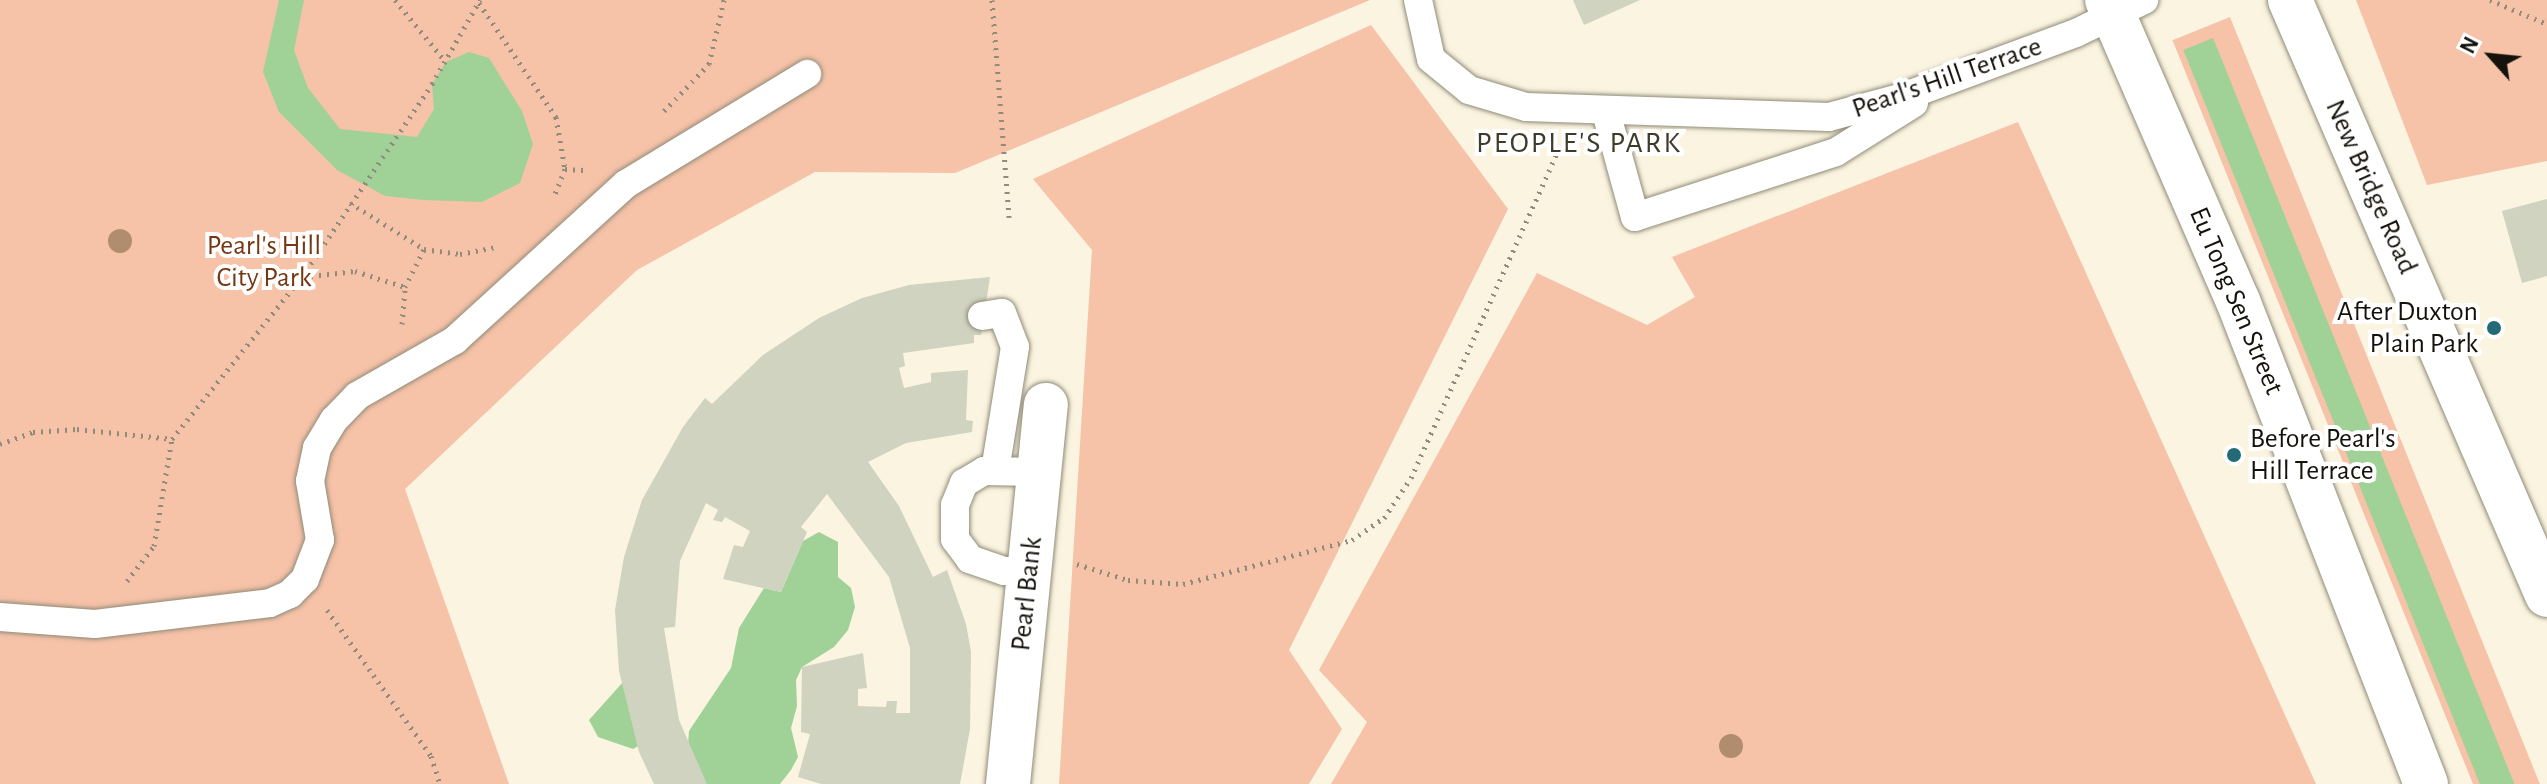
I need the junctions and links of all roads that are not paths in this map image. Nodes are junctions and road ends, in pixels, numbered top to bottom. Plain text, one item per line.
1 (1418, 0) edge
2 (2290, 0) edge
3 (2121, 4) edge
4 (807, 74) dead end
5 (1952, 79) junction
6 (1594, 112) junction
7 (982, 316) dead end
8 (1046, 405) dead end
9 (995, 470) junction
10 (1039, 472) junction
11 (1030, 560) junction
12 (2547, 595) edge
13 (0, 617) edge
14 (1008, 784) edge
15 (2426, 784) edge

1 - 6 lane, Pearl's Hill Terrace
2 - 12 main road, New Bridge Road
3 - 5 lane, Pearl's Hill Terrace
3 - 15 main road, Eu Tong Sen Street
4 - 13 lane
5 - 6 lane, Pearl's Hill Terrace
5 - 6 lane
7 - 9 lane
8 - 10 main road, Pearl Bank
9 - 10 lane
9 - 11 lane
10 - 11 main road, Pearl Bank
11 - 14 main road, Pearl Bank

